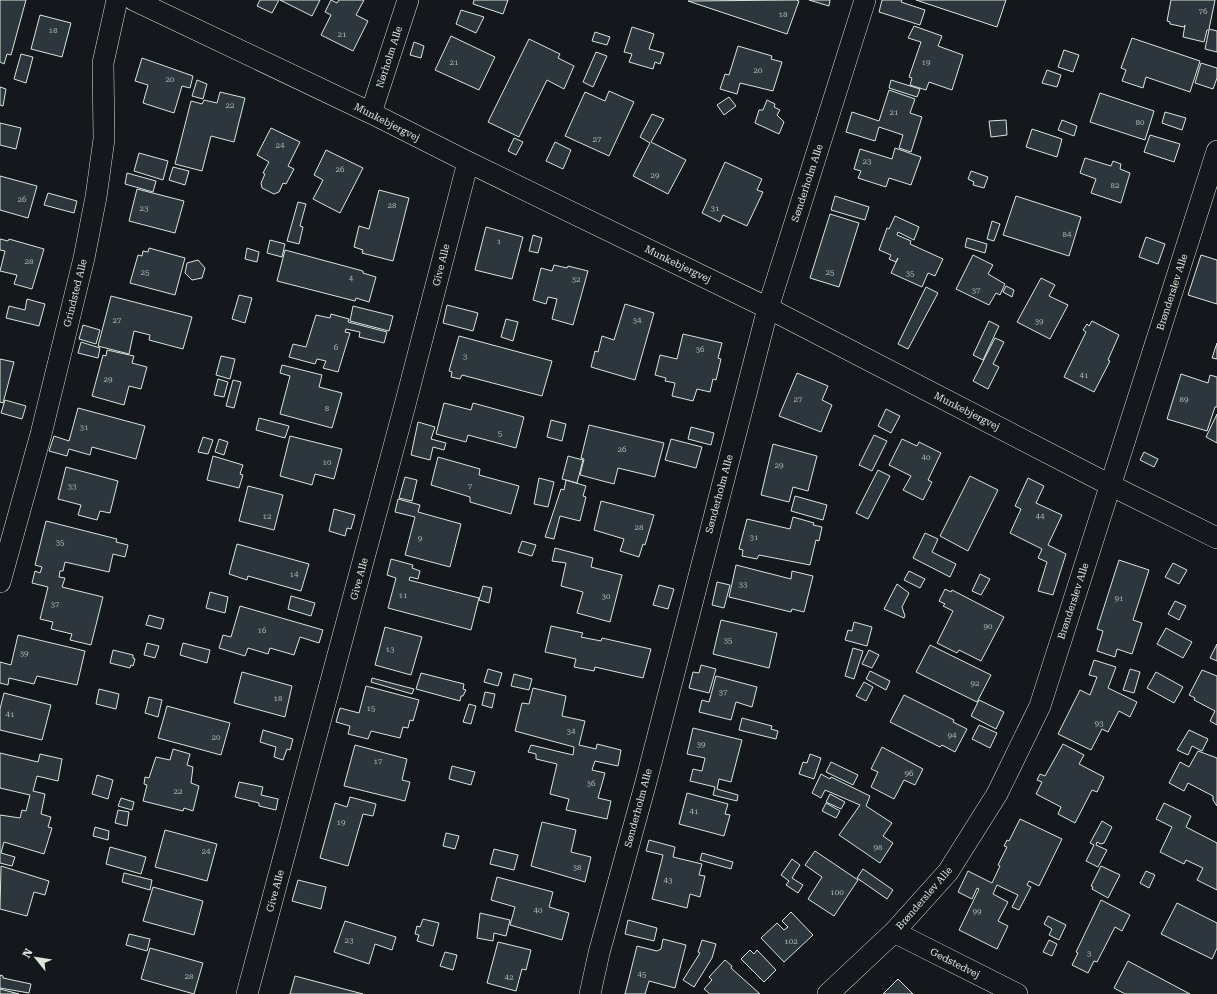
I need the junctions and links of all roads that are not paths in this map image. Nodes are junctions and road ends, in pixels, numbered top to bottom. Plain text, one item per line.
1 (117, 0) edge
2 (134, 0) edge
3 (408, 0) edge
4 (865, 0) edge
5 (371, 113) junction
6 (1217, 151) edge
7 (468, 162) junction
8 (768, 308) junction
9 (1110, 485) junction
10 (1217, 538) edge
11 (0, 582) edge
12 (894, 932) junction
13 (247, 994) edge
14 (590, 994) edge
15 (828, 994) edge
16 (1016, 994) edge

1 - 11 street, Grindsted Alle
2 - 5 street, Munkebjergvej
3 - 5 street, Nørholm Alle
4 - 8 street, Sønderholm Alle
5 - 7 street, Munkebjergvej
6 - 9 street, Brønderslev Alle
7 - 8 street, Munkebjergvej
7 - 13 street, Give Alle
8 - 9 street, Munkebjergvej
8 - 14 street, Sønderholm Alle
9 - 10 street, Munkebjergvej
9 - 12 street, Brønderslev Alle
12 - 15 street, Brønderslev Alle
12 - 16 street, Gedstedvej

